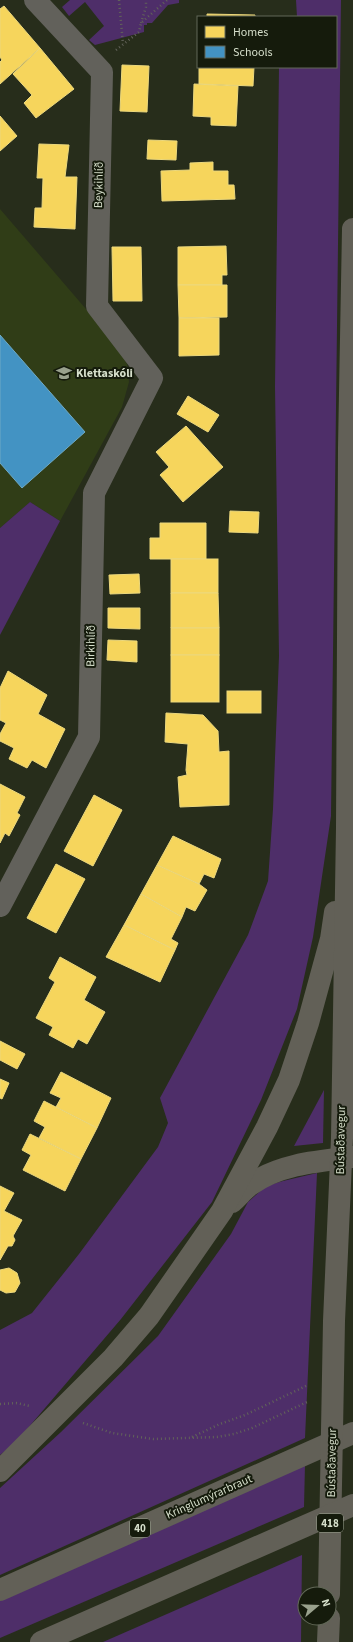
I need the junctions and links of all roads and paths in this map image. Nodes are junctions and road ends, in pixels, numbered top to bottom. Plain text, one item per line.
1 (35, 0) edge
2 (119, 0) edge
3 (146, 0) edge
4 (168, 0) edge
5 (141, 23) junction
6 (123, 44) junction
7 (102, 72) junction
8 (353, 229) edge
9 (152, 378) joint
10 (347, 828) junction
11 (0, 906) edge
12 (347, 1158) edge
13 (222, 1211) junction
14 (312, 1383) dead end
15 (313, 1399) dead end
16 (0, 1404) edge
17 (36, 1407) dead end
18 (82, 1423) dead end
19 (353, 1433) edge
20 (192, 1437) junction
21 (0, 1471) edge
22 (353, 1505) edge
23 (329, 1586) edge
24 (0, 1590) edge
25 (41, 1642) edge

1 - 7 street
2 - 6 path
3 - 5 path
4 - 5 path
5 - 6 path
6 - 7 path
7 - 9 street, Beykihlíð
8 - 10 main road, Bústaðavegur / 418
9 - 11 street, Birkihlíð
10 - 12 main road, Bústaðavegur / 418
10 - 13 main road
12 - 13 main road
12 - 23 main road, Bústaðavegur / 418
13 - 21 main road
14 - 20 path
15 - 20 path
16 - 17 path
18 - 20 path
19 - 24 main road, Kringlumýrarbraut / 40
22 - 25 main road

